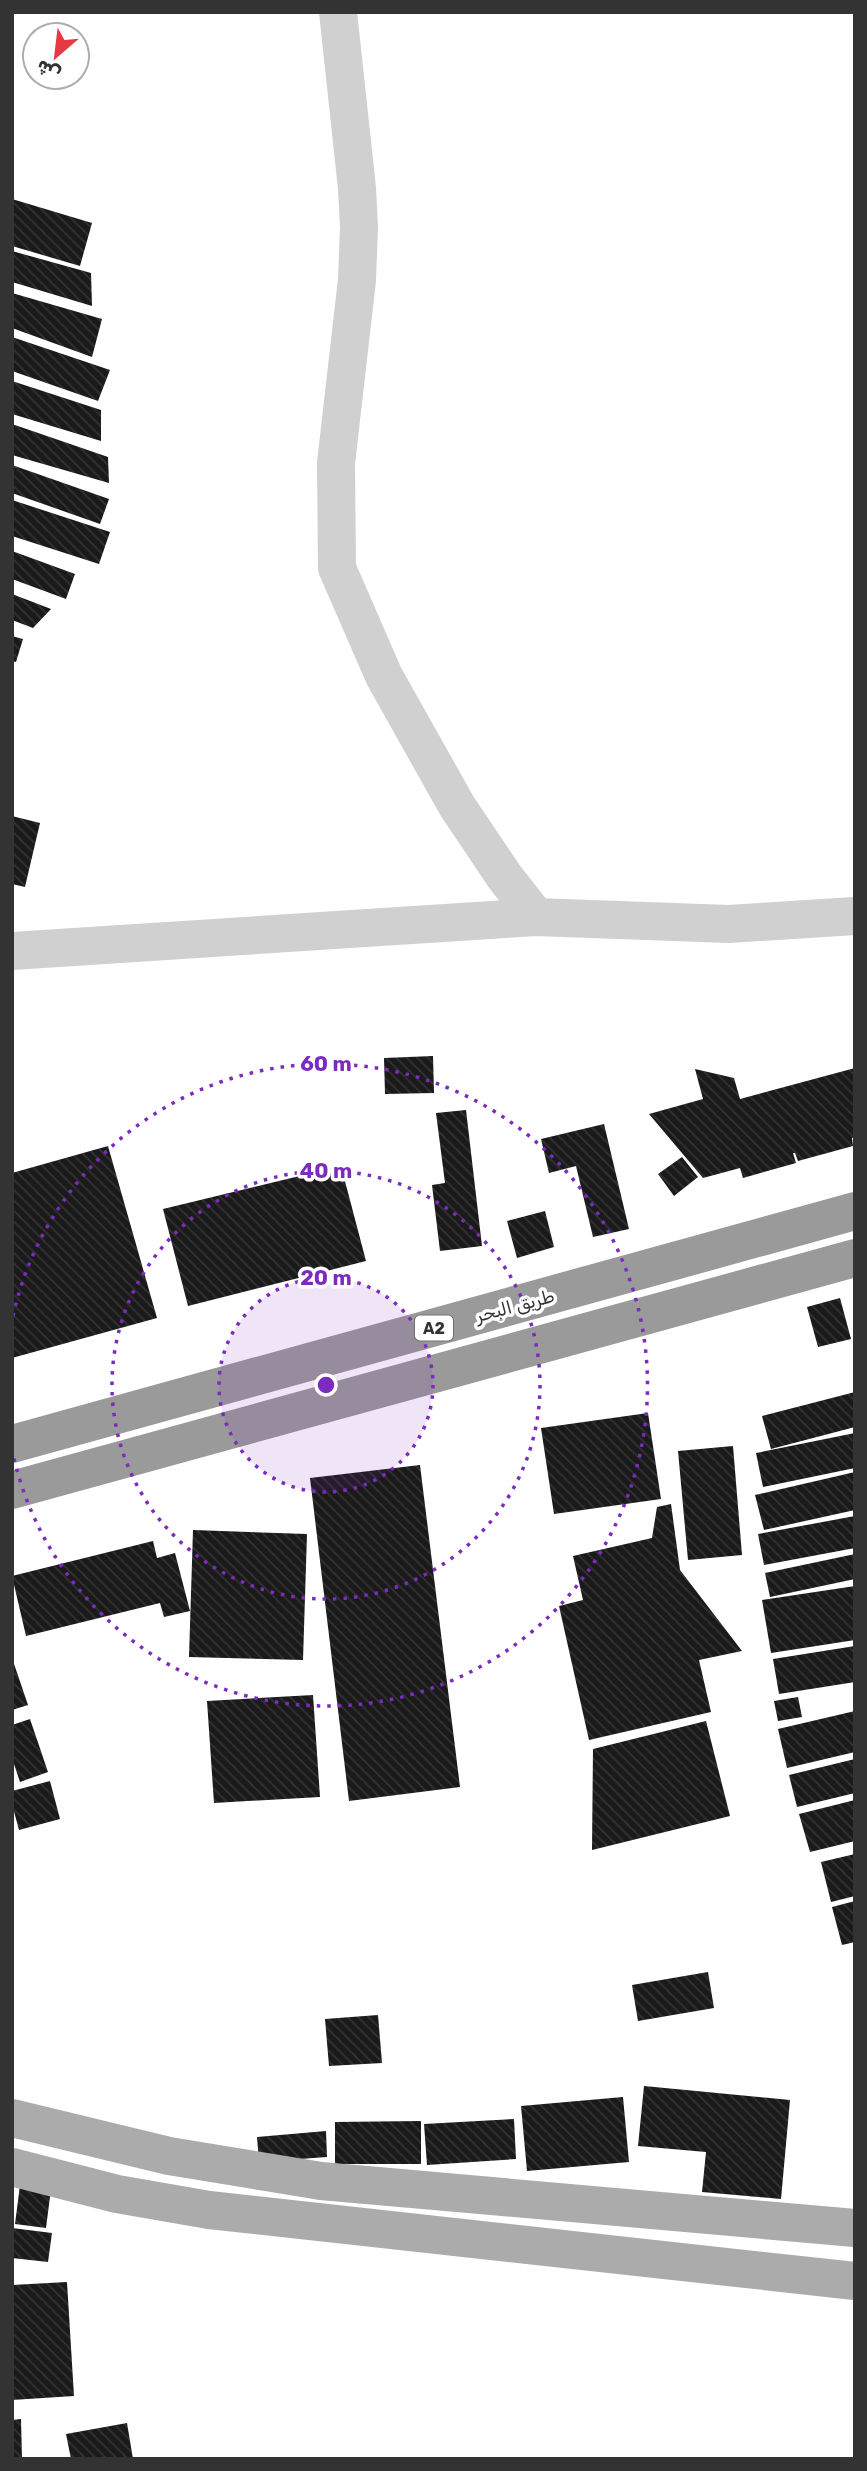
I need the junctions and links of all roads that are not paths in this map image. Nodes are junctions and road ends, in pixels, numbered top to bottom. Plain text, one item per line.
1 (338, 12) edge
2 (855, 916) edge
3 (536, 917) junction
4 (12, 951) edge
5 (855, 1211) edge
6 (855, 1258) edge
7 (655, 1267) junction
8 (665, 1311) junction
9 (12, 1444) edge
10 (12, 1490) edge
11 (16, 2125) edge
12 (213, 2163) junction
13 (12, 2167) edge
14 (209, 2210) junction
15 (855, 2228) edge
16 (855, 2281) edge

1 - 3 street
2 - 3 street
3 - 4 street
5 - 7 highway, طريق البحر / A2
6 - 8 highway
7 - 8 highway
7 - 9 highway, طريق البحر / A2
8 - 10 highway
11 - 12 main road
12 - 14 main road
12 - 15 main road
13 - 14 main road
14 - 16 main road

